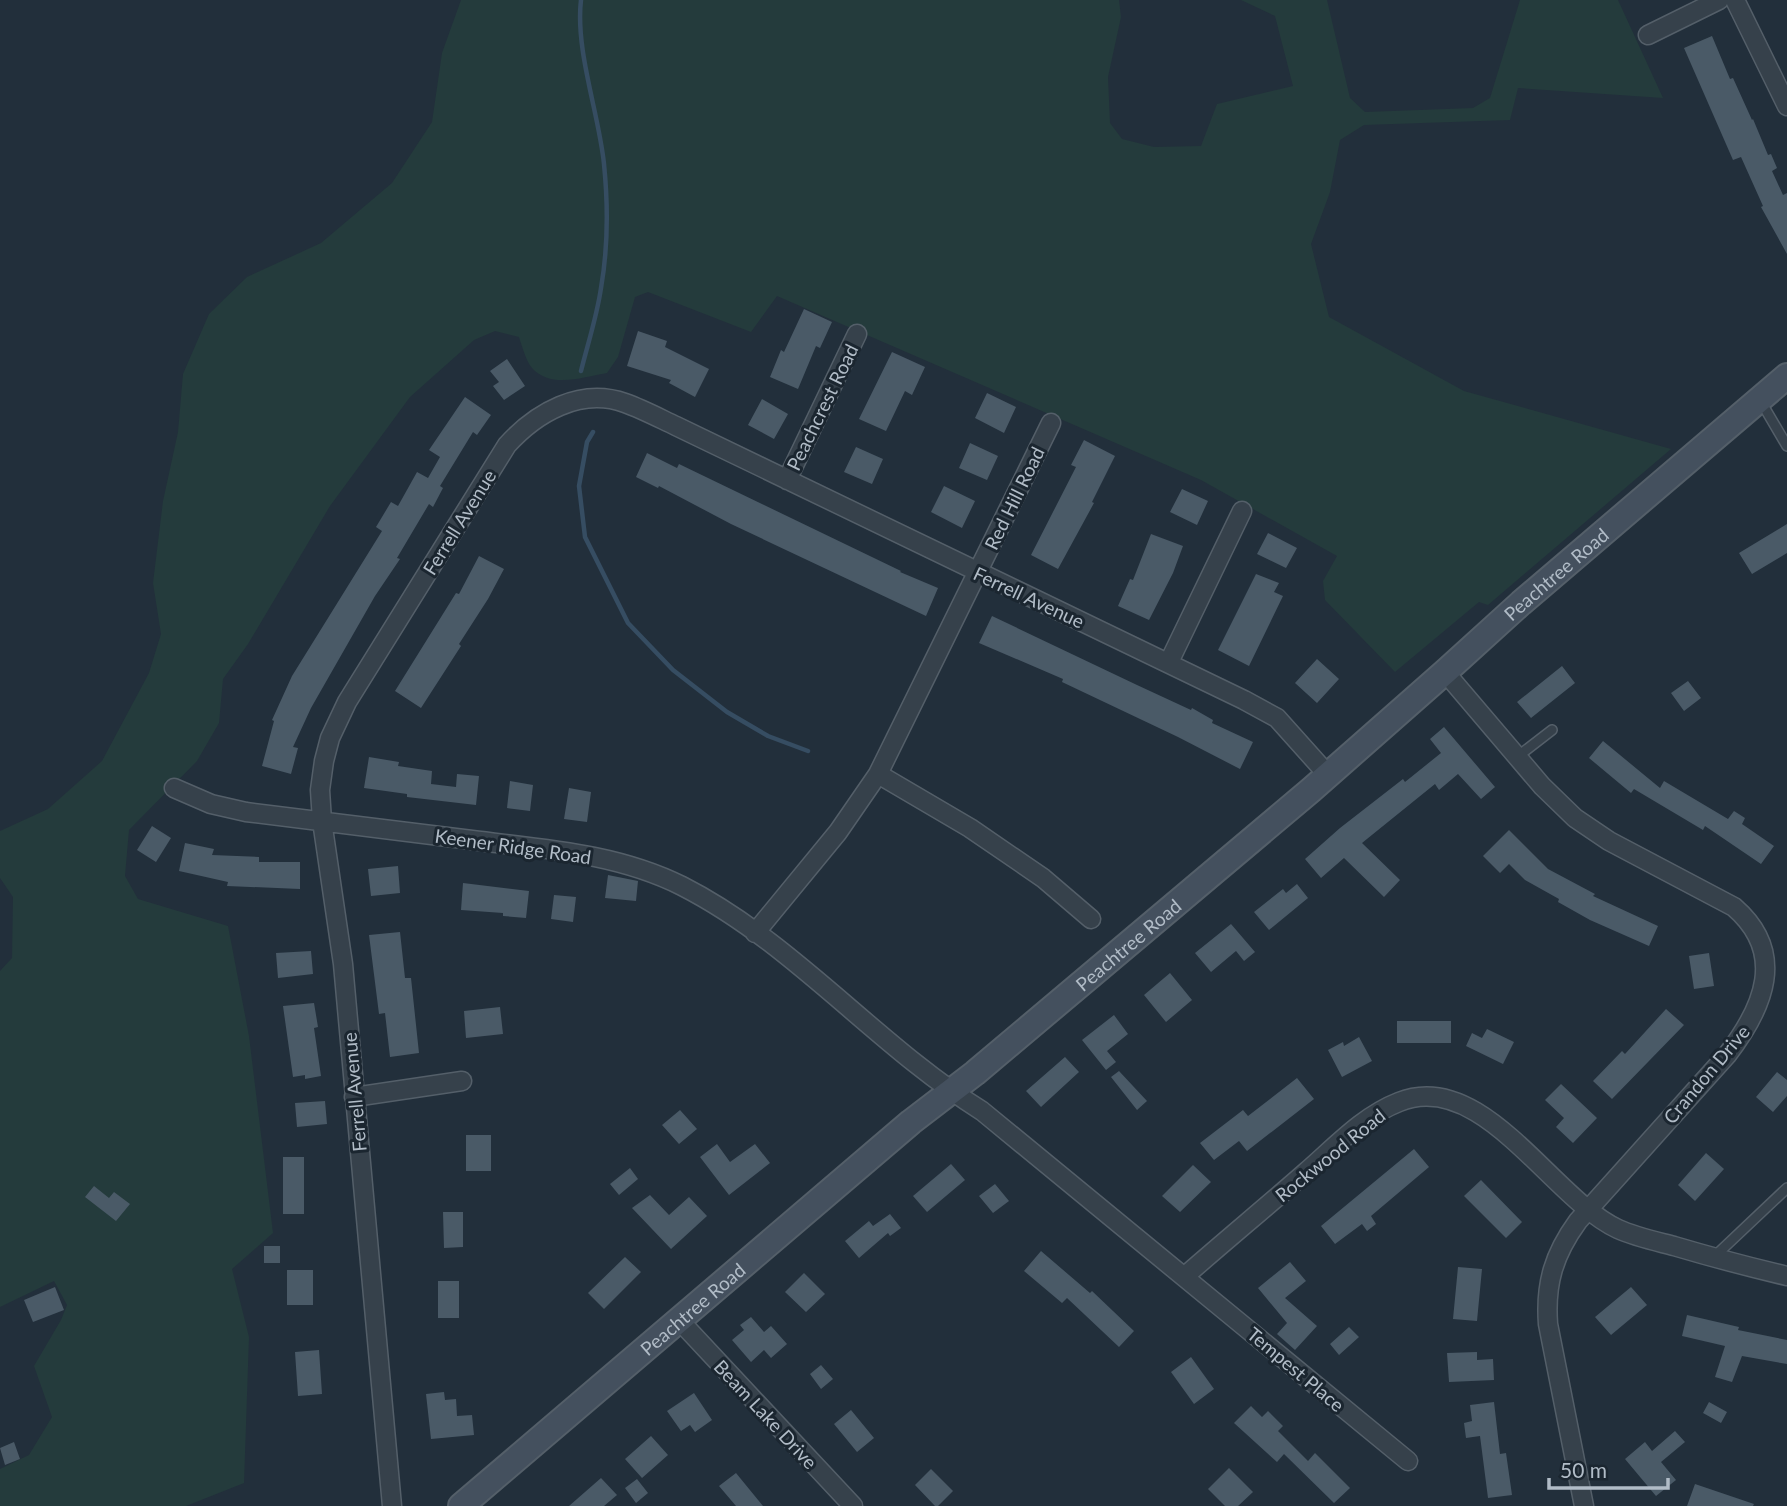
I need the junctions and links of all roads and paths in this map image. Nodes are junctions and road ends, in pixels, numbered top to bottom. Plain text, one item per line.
1 (1719, 0) edge
2 (1735, 0) edge
3 (1648, 35) dead end
4 (1787, 106) edge
5 (857, 334) dead end
6 (1787, 376) edge
7 (1760, 399) junction
8 (1051, 423) dead end
9 (1787, 446) edge
10 (787, 480) junction
11 (1242, 510) dead end
12 (978, 573) junction
13 (1168, 662) junction
14 (1446, 673) junction
15 (1552, 730) dead end
16 (1517, 757) junction
17 (878, 774) junction
18 (1328, 775) junction
19 (174, 788) dead end
20 (322, 821) junction
21 (1091, 919) dead end
22 (755, 933) junction
23 (462, 1081) dead end
24 (952, 1092) junction
25 (355, 1097) junction
26 (1787, 1188) edge
27 (1587, 1210) junction
28 (1714, 1258) junction
29 (1185, 1276) junction
30 (1787, 1276) edge
31 (679, 1320) junction
32 (1408, 1461) dead end
33 (392, 1506) edge
34 (461, 1506) edge
35 (853, 1506) edge
36 (1584, 1506) edge

1 - 3 street
2 - 4 street
5 - 10 street, Peachcrest Road
6 - 7 street, Peachtree Road
7 - 9 lane
7 - 14 street, Peachtree Road
8 - 12 street, Red Hill Road
10 - 12 street, Ferrell Avenue
10 - 20 street, Ferrell Avenue
11 - 13 street
12 - 13 street, Ferrell Avenue
12 - 17 street, Red Hill Road
13 - 18 street, Ferrell Avenue
14 - 16 street, Crandon Drive
14 - 18 street, Peachtree Road
15 - 16 lane
16 - 27 street, Crandon Drive
17 - 21 street
17 - 22 street, Red Hill Road
18 - 24 street, Peachtree Road
19 - 20 street, Keener Ridge Road
20 - 22 street, Keener Ridge Road
20 - 25 street, Ferrell Avenue
22 - 24 street, Keener Ridge Road
23 - 25 street
24 - 29 street
24 - 31 street, Peachtree Road
25 - 33 street, Ferrell Avenue
26 - 28 lane
27 - 28 street, Rockwood Road
27 - 29 street, Rockwood Road
27 - 36 street, Crandon Drive
28 - 30 street, Rockwood Road
29 - 32 street, Tempest Place
31 - 34 street, Peachtree Road
31 - 35 street, Beam Lake Drive

